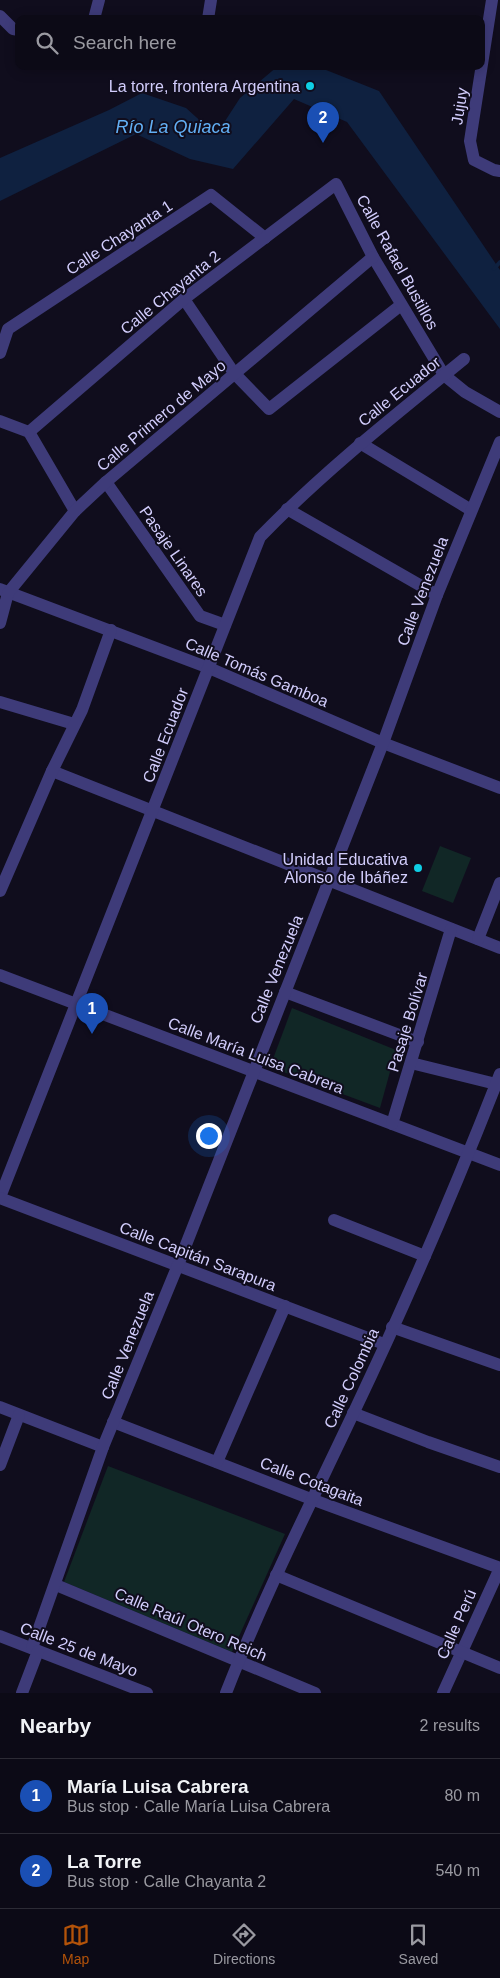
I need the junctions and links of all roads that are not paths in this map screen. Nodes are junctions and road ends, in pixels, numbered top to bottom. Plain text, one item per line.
1 (99, 0) edge
2 (211, 0) edge
3 (492, 0) edge
4 (95, 15) edge
5 (209, 15) edge
6 (0, 16) edge
7 (15, 29) edge
8 (485, 45) edge
9 (481, 70) edge
10 (500, 171) edge
11 (336, 184) joint
12 (265, 238) junction
13 (373, 257) junction
14 (184, 299) junction
15 (401, 305) junction
16 (0, 353) edge
17 (464, 359) dead end
18 (234, 373) junction
19 (444, 375) junction
20 (500, 412) edge
21 (0, 421) edge
22 (29, 432) junction
23 (500, 442) edge
24 (360, 443) junction
25 (106, 482) junction
26 (287, 509) junction
27 (471, 510) junction
28 (75, 511) junction
29 (4, 591) edge
30 (437, 595) junction
31 (0, 623) edge
32 (226, 625) junction
33 (111, 630) junction
34 (209, 668) junction
35 (0, 702) edge
36 (74, 724) junction
37 (383, 743) junction
38 (52, 771) junction
39 (500, 788) edge
40 (153, 812) junction
41 (328, 881) junction
42 (500, 883) edge
43 (0, 891) edge
44 (452, 929) junction
45 (478, 939) junction
46 (500, 948) edge
47 (0, 975) edge
48 (285, 992) junction
49 (75, 1004) junction
50 (418, 1042) junction
51 (411, 1063) junction
52 (254, 1070) junction
53 (498, 1079) edge
54 (392, 1124) junction
55 (469, 1154) junction
56 (500, 1164) edge
57 (0, 1198) edge
58 (334, 1220) dead end
59 (425, 1256) junction
60 (178, 1265) junction
61 (285, 1306) junction
62 (392, 1327) junction
63 (384, 1344) junction
64 (500, 1365) edge
65 (0, 1407) edge
66 (353, 1413) junction
67 (19, 1415) junction
68 (113, 1422) junction
69 (103, 1446) junction
70 (217, 1462) junction
71 (0, 1465) edge
72 (500, 1467) edge
73 (311, 1498) junction
74 (500, 1568) edge
75 (276, 1575) junction
76 (56, 1584) junction
77 (0, 1636) edge
78 (35, 1650) junction
79 (462, 1653) junction
80 (238, 1662) junction
81 (500, 1668) edge
82 (122, 1689) edge
83 (22, 1693) edge
84 (147, 1693) edge
85 (226, 1693) edge
86 (315, 1693) edge
87 (442, 1693) edge

1 - 4 street
2 - 5 street
3 - 8 street, Jujuy
6 - 7 street
9 - 10 street, Jujuy
11 - 12 street, Calle Chayanta 2
11 - 13 street, Calle Rafael Bustillos
12 - 14 street, Calle Chayanta 2
12 - 16 street, Calle Chayanta 1
13 - 15 street, Calle Rafael Bustillos
13 - 18 street, Calle Primero de Mayo
14 - 18 street
14 - 22 street, Calle Chayanta 2
15 - 18 street
15 - 19 street, Calle Rafael Bustillos
17 - 19 street, Calle Ecuador
18 - 25 street, Calle Primero de Mayo
19 - 20 street, Calle Rafael Bustillos
19 - 24 street, Calle Ecuador
21 - 22 street
22 - 28 street
23 - 27 street, Calle Venezuela
24 - 26 street, Calle Ecuador
24 - 27 street
25 - 28 street, Calle Primero de Mayo
25 - 32 street, Pasaje Linares
26 - 30 street
26 - 32 street, Calle Ecuador
27 - 30 street, Calle Venezuela
28 - 29 street, Calle Primero de Mayo
29 - 31 street, Calle Primero de Mayo
29 - 33 street, Calle Tomás Gamboa
30 - 37 street, Calle Venezuela
32 - 34 street, Calle Ecuador
33 - 34 street, Calle Tomás Gamboa
33 - 36 street
34 - 37 street, Calle Tomás Gamboa
34 - 40 street, Calle Ecuador
35 - 36 street
36 - 38 street
37 - 39 street, Calle Tomás Gamboa
37 - 41 street, Calle Venezuela
38 - 40 street
38 - 43 street
40 - 41 street
40 - 49 street, Calle Ecuador
41 - 44 street
41 - 48 street, Calle Venezuela
42 - 45 street
44 - 45 street
44 - 50 street, Pasaje Bolívar
45 - 46 street
47 - 49 street, Calle María Luisa Cabrera
48 - 50 street
48 - 52 street, Calle Venezuela
49 - 52 street, Calle María Luisa Cabrera
49 - 57 street, Calle Ecuador
50 - 51 street, Pasaje Bolívar
51 - 53 street
51 - 54 street, Pasaje Bolívar
52 - 54 street, Calle María Luisa Cabrera
52 - 60 street, Calle Venezuela
53 - 55 street, Calle Colombia
54 - 55 street, Calle María Luisa Cabrera
55 - 56 street, Calle María Luisa Cabrera
55 - 59 street, Calle Colombia
57 - 60 street, Calle Capitán Sarapura
58 - 59 street
59 - 62 street, Calle Colombia
60 - 61 street, Calle Capitán Sarapura
60 - 68 street, Calle Venezuela
61 - 63 street, Calle Capitán Sarapura
61 - 70 street
62 - 63 street, Calle Colombia
62 - 64 street
63 - 66 street, Calle Colombia
65 - 67 street
66 - 72 street
66 - 73 street, Calle Colombia
67 - 69 street
67 - 71 street
68 - 69 street, Calle Venezuela
68 - 70 street, Calle Cotagaita
69 - 76 street, Calle Venezuela
70 - 73 street, Calle Cotagaita
73 - 74 street, Calle Cotagaita
73 - 75 street, Calle Colombia
74 - 79 street, Calle Perú
75 - 79 street
75 - 80 street, Calle Colombia
76 - 78 street, Calle Venezuela
76 - 80 street, Calle Raúl Otero Reich
77 - 78 street, Calle 25 de Mayo
78 - 82 street, Calle 25 de Mayo
78 - 83 street, Calle Venezuela
79 - 81 street
79 - 87 street, Calle Perú
80 - 85 street, Calle Colombia
80 - 86 street, Calle Raúl Otero Reich
82 - 84 street, Calle 25 de Mayo

